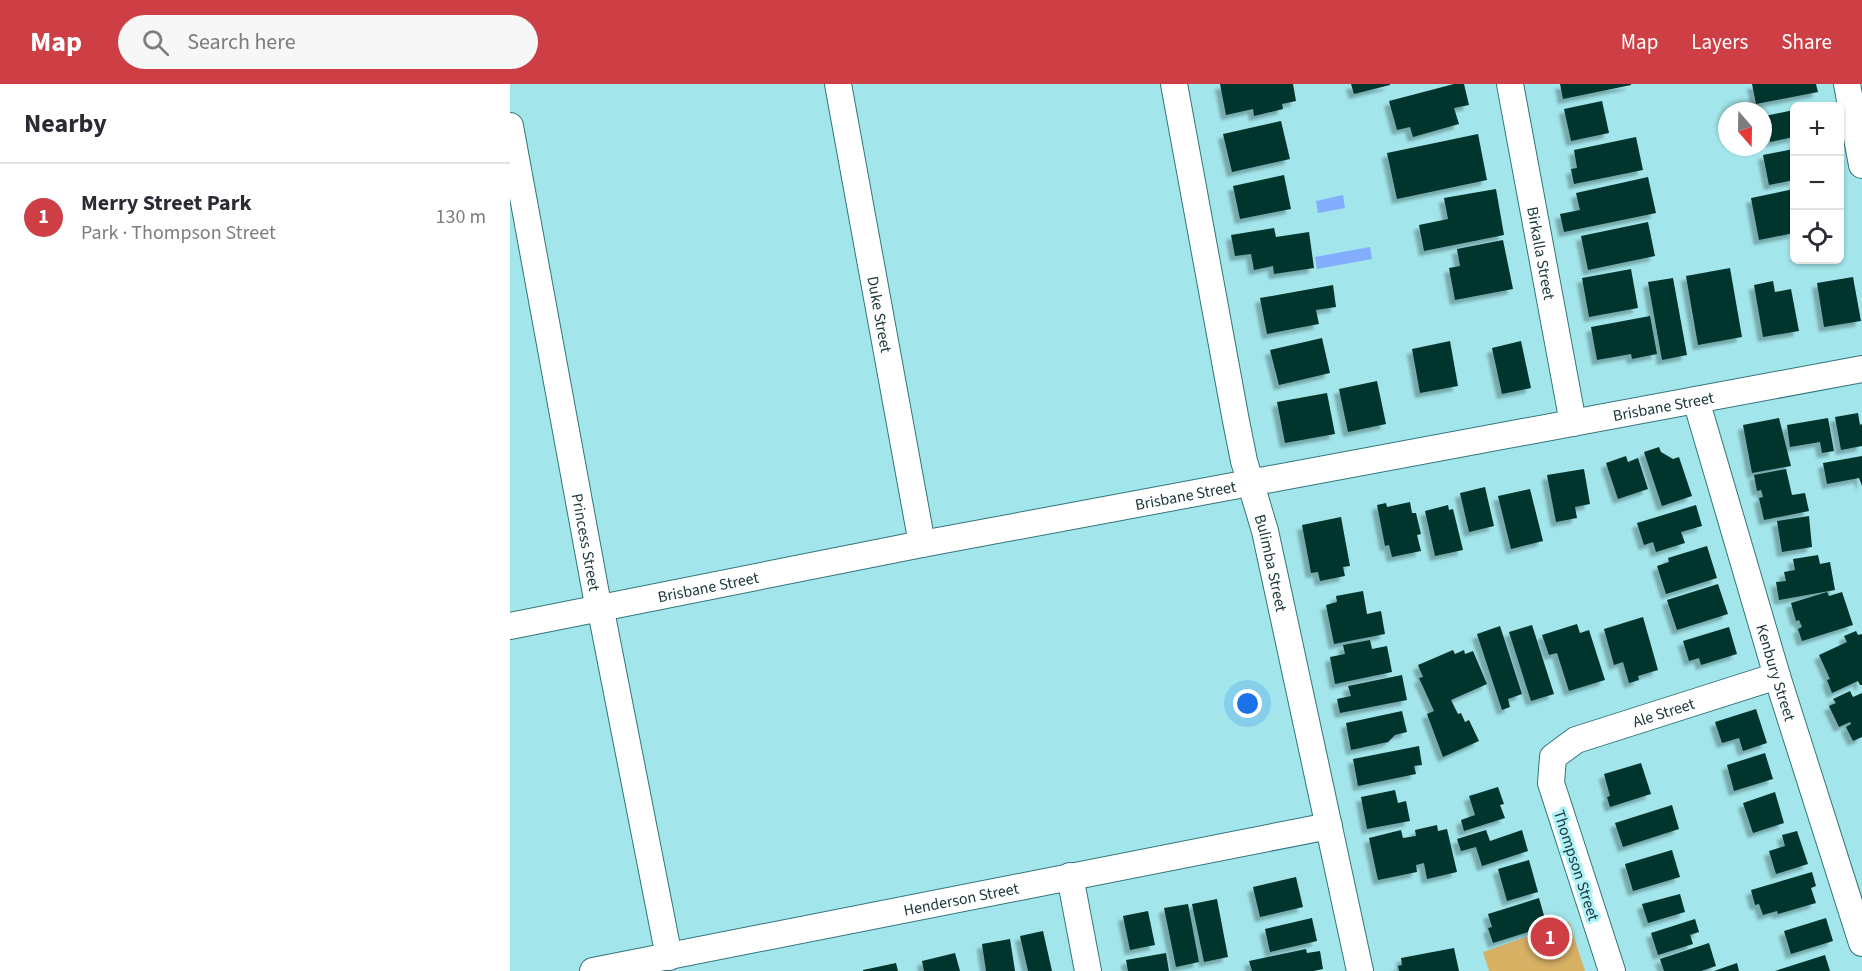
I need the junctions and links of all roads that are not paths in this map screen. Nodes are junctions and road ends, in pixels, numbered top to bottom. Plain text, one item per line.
1 (838, 84) edge
2 (1174, 84) edge
3 (1510, 84) edge
4 (1847, 84) edge
5 (510, 126) edge
6 (1862, 165) edge
7 (1862, 369) edge
8 (1696, 400) junction
9 (1573, 423) junction
10 (1252, 483) junction
11 (922, 544) junction
12 (599, 609) junction
13 (510, 626) edge
14 (1777, 676) junction
15 (1553, 757) joint
16 (1329, 826) junction
17 (1070, 876) junction
18 (1862, 943) edge
19 (663, 962) edge
20 (593, 971) edge
21 (1088, 971) edge
22 (1360, 971) edge
23 (1611, 971) edge

1 - 11 street, Duke Street
2 - 10 street, Bulimba Street
3 - 9 street, Birkalla Street
4 - 6 street
5 - 12 street, Princess Street
7 - 8 street, Brisbane Street
8 - 9 street, Brisbane Street
8 - 14 street, Kenbury Street
9 - 10 street, Brisbane Street
10 - 11 street, Brisbane Street
10 - 16 street, Bulimba Street
11 - 12 street, Brisbane Street
12 - 13 street, Brisbane Street
12 - 19 street, Princess Street
14 - 15 street, Ale Street
14 - 18 street, Kenbury Street
15 - 23 street, Thompson Street
16 - 17 street, Henderson Street
16 - 22 street, Bulimba Street
17 - 19 street, Henderson Street
17 - 21 street
19 - 20 street, Henderson Street

